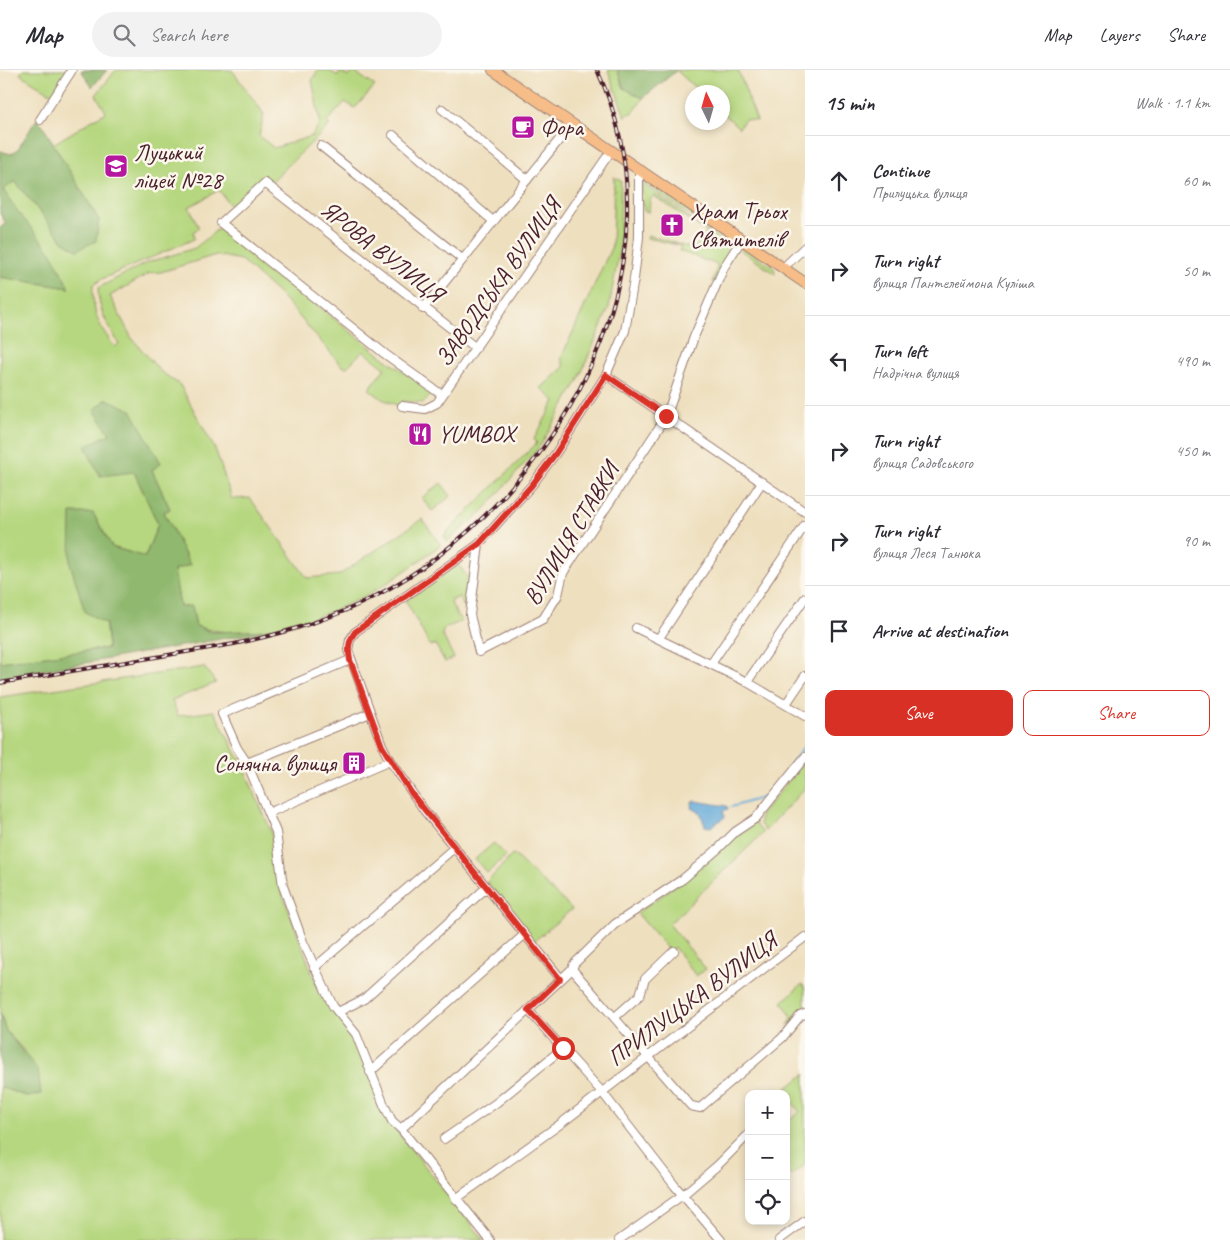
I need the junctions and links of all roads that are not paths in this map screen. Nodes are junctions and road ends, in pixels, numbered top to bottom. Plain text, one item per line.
1 (72, 70) edge
2 (493, 70) edge
3 (442, 109) dead end
4 (40, 120) dead end
5 (572, 124) junction
6 (393, 135) dead end
7 (322, 146) dead end
8 (611, 151) junction
9 (639, 170) junction
10 (527, 180) junction
11 (494, 221) junction
12 (742, 239) junction
13 (805, 247) edge
14 (462, 259) junction
15 (783, 268) junction
16 (805, 283) edge
17 (423, 309) junction
18 (476, 348) junction
19 (606, 375) junction
20 (442, 395) junction
21 (402, 406) dead end
22 (666, 416) junction
23 (762, 482) junction
24 (805, 512) edge
25 (805, 526) edge
26 (479, 544) junction
27 (805, 598) edge
28 (636, 628) dead end
29 (659, 638) junction
30 (350, 660) junction
31 (711, 664) junction
32 (805, 676) edge
33 (747, 682) junction
34 (786, 704) junction
35 (370, 713) junction
36 (805, 716) edge
37 (805, 758) edge
38 (390, 761) junction
39 (247, 763) junction
40 (268, 813) junction
41 (454, 848) junction
42 (486, 888) junction
43 (524, 935) junction
44 (805, 937) edge
45 (674, 951) dead end
46 (314, 968) junction
47 (572, 969) junction
48 (560, 979) junction
49 (528, 1010) junction
50 (338, 1012) junction
51 (802, 1015) edge
52 (615, 1016) junction
53 (563, 1048) junction
54 (648, 1055) junction
55 (370, 1072) junction
56 (602, 1092) junction
57 (401, 1129) junction
58 (748, 1135) edge
59 (444, 1139) dead end
60 (684, 1194) junction
61 (456, 1199) junction
62 (805, 1221) edge
63 (490, 1240) edge
64 (619, 1240) edge
65 (721, 1240) edge
66 (779, 1240) edge

1 - 4 street
2 - 5 main road
3 - 10 street
5 - 8 main road
5 - 10 street
6 - 11 street
7 - 14 street
8 - 9 main road
8 - 18 street, ЗАВОДСЬКА ВУЛИЦЯ
9 - 12 main road
9 - 19 street
10 - 11 street
11 - 14 street
12 - 15 main road
12 - 22 street
13 - 15 street
14 - 17 street
15 - 16 main road
17 - 18 street, ЯРОВА ВУЛИЦЯ
17 - 20 street, ЯРОВА ВУЛИЦЯ
18 - 20 street, ЗАВОДСЬКА ВУЛИЦЯ
19 - 22 street
19 - 26 street
20 - 21 street, ЗАВОДСЬКА ВУЛИЦЯ
22 - 23 street
22 - 26 street, ВУЛИЦЯ СТАВКИ
23 - 24 street
23 - 29 street
25 - 31 street
26 - 30 street
27 - 33 street
28 - 29 street
29 - 31 street
30 - 35 street
30 - 39 street
31 - 33 street
32 - 34 street
33 - 34 street
34 - 36 street
35 - 38 street
35 - 39 street
37 - 47 street
38 - 40 street
38 - 41 street
39 - 40 street
40 - 46 street
41 - 42 street
41 - 46 street
42 - 43 street
42 - 50 street
43 - 48 street
43 - 55 street
44 - 54 street, ПРИЛУЦЬКА ВУЛИЦЯ
45 - 52 street
46 - 50 street
47 - 48 street
47 - 52 street
48 - 49 street
49 - 53 street, ПРИЛУЦЬКА ВУЛИЦЯ
49 - 57 street
50 - 55 street
51 - 54 street
52 - 54 street
53 - 56 street, ПРИЛУЦЬКА ВУЛИЦЯ
53 - 59 street
54 - 56 street, ПРИЛУЦЬКА ВУЛИЦЯ
55 - 57 street
56 - 60 street, ПРИЛУЦЬКА ВУЛИЦЯ
56 - 61 street, ПРИЛУЦЬКА ВУЛИЦЯ
57 - 61 street
58 - 60 street
60 - 64 street
60 - 65 street, ПРИЛУЦЬКА ВУЛИЦЯ
61 - 63 street
62 - 66 street

